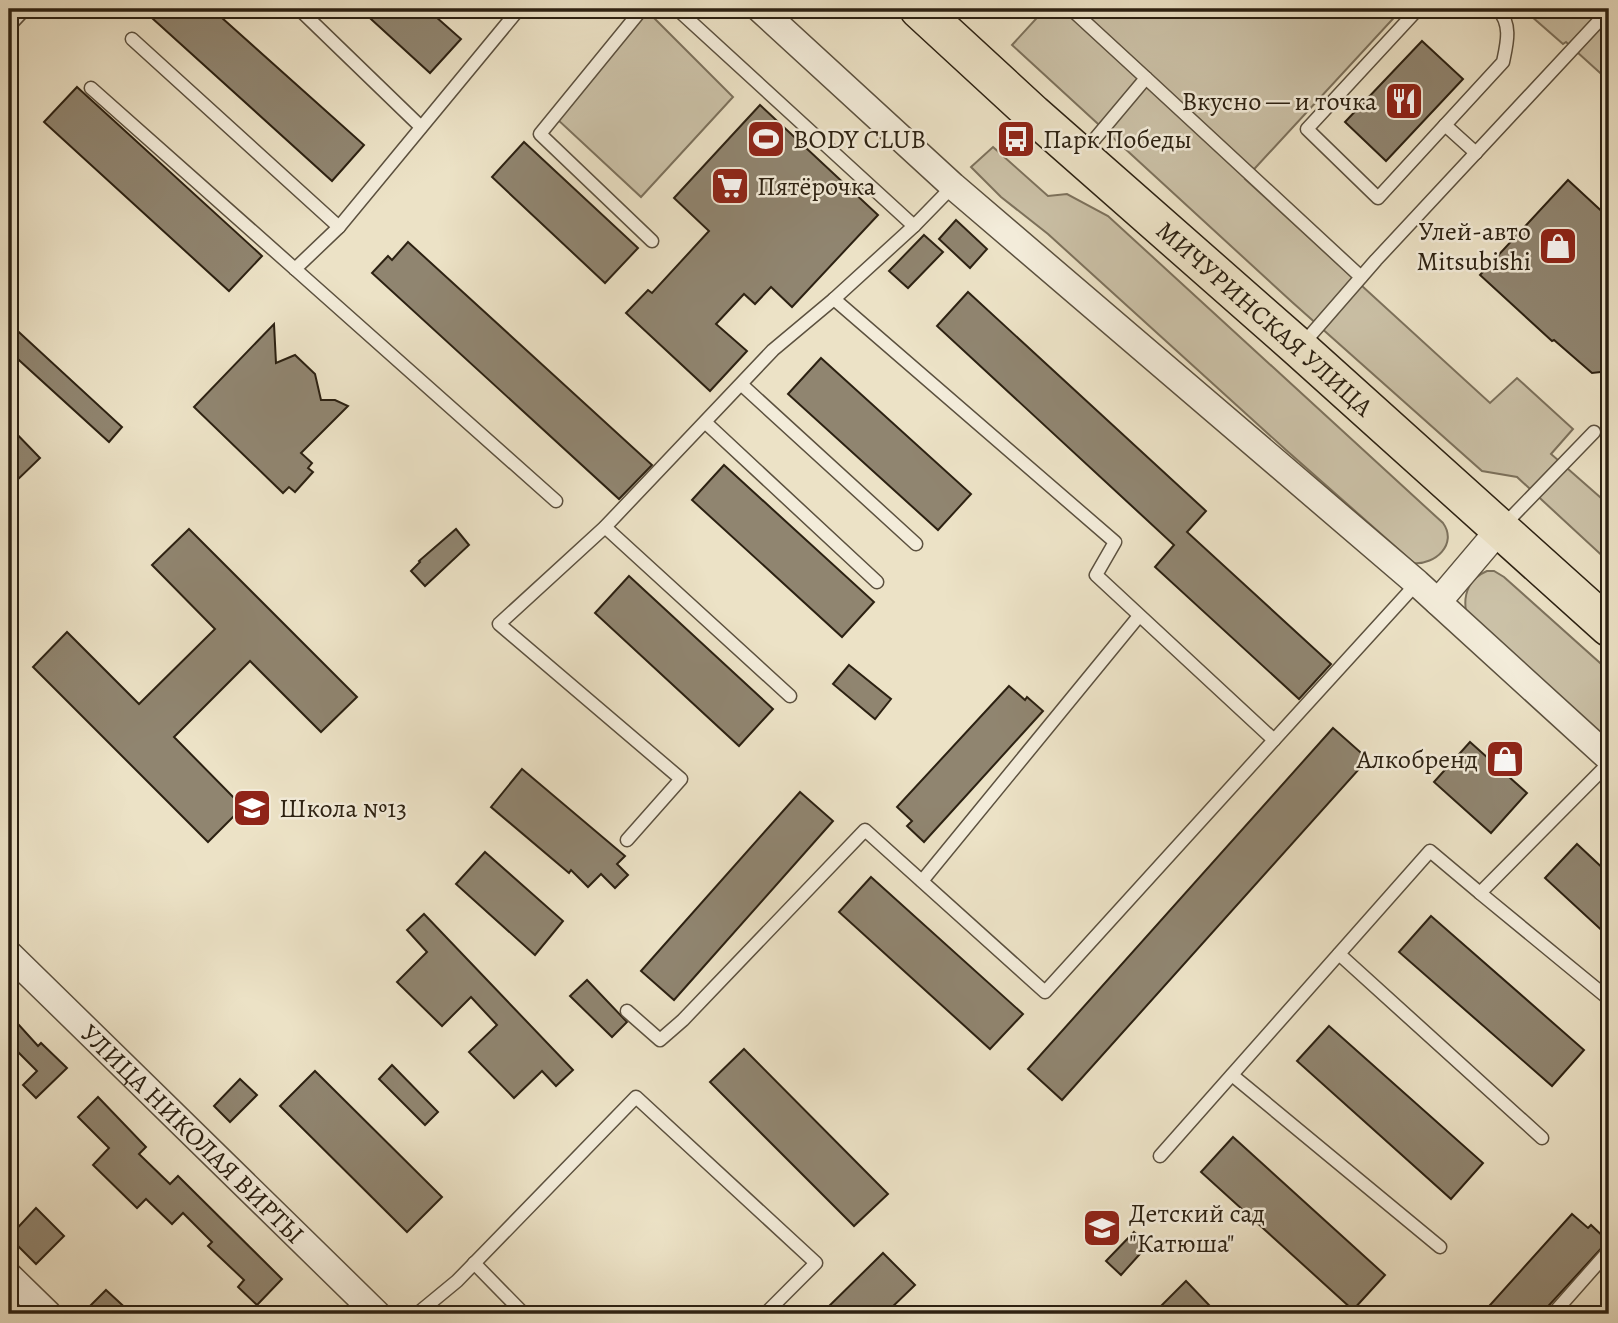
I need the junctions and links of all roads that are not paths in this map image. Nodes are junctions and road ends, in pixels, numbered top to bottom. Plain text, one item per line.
1 (25, 9) edge
2 (299, 9) edge
3 (519, 9) edge
4 (642, 9) edge
5 (677, 9) edge
6 (760, 9) edge
7 (919, 9) edge
8 (1071, 9) edge
9 (1418, 9) edge
10 (1498, 9) edge
11 (1609, 10) edge
12 (9, 26) edge
13 (132, 39) dead end
14 (1146, 78) junction
15 (91, 88) dead end
16 (1445, 125) junction
17 (421, 127) junction
18 (1476, 153) junction
19 (1080, 156) junction
20 (953, 186) junction
21 (914, 226) junction
22 (339, 227) junction
23 (652, 241) dead end
24 (295, 269) junction
25 (1361, 277) junction
26 (834, 299) junction
27 (1299, 348) junction
28 (742, 385) junction
29 (706, 423) junction
30 (1594, 432) dead end
31 (556, 501) dead end
32 (605, 527) junction
33 (1499, 530) junction
34 (916, 544) dead end
35 (877, 582) dead end
36 (1417, 583) junction
37 (1438, 602) junction
38 (1139, 616) junction
39 (1609, 627) edge
40 (790, 696) dead end
41 (1274, 740) junction
42 (1609, 760) edge
43 (627, 840) dead end
44 (922, 881) junction
45 (1480, 894) junction
46 (9, 954) edge
47 (1339, 954) junction
48 (1609, 999) edge
49 (627, 1010) dead end
50 (1232, 1075) junction
51 (1542, 1138) dead end
52 (1160, 1156) dead end
53 (1440, 1247) dead end
54 (1606, 1254) dead end
55 (474, 1264) junction
56 (9, 1276) edge
57 (48, 1314) edge
58 (377, 1314) edge
59 (417, 1314) edge
60 (524, 1314) edge
61 (765, 1314) edge
62 (1553, 1314) edge

1 - 12 lane
2 - 17 lane
3 - 17 lane
4 - 23 lane
5 - 21 lane
6 - 20 street
7 - 19 main road, МИЧУРИНСКАЯ УЛИЦА
8 - 14 lane
9 - 16 lane
10 - 16 lane
11 - 18 lane
13 - 22 lane
14 - 19 lane
14 - 25 lane
15 - 24 lane
16 - 18 lane
17 - 22 lane
18 - 25 lane
19 - 27 main road, МИЧУРИНСКАЯ УЛИЦА
20 - 21 lane
20 - 36 street
21 - 26 lane
22 - 24 lane
24 - 31 lane
25 - 27 lane
26 - 28 lane
26 - 38 lane
27 - 33 main road, МИЧУРИНСКАЯ УЛИЦА
28 - 29 lane
28 - 34 lane
29 - 32 lane
29 - 35 lane
30 - 33 lane
32 - 40 lane
32 - 43 lane
33 - 37 street
33 - 39 main road, МИЧУРИНСКАЯ УЛИЦА
36 - 37 street
36 - 41 lane
37 - 42 street
38 - 41 lane
38 - 44 lane
41 - 44 lane
42 - 45 lane
44 - 49 lane
45 - 47 lane
45 - 48 lane
46 - 58 street, УЛИЦА НИКОЛАЯ ВИРТЫ
47 - 50 lane
47 - 51 lane
50 - 52 lane
50 - 53 lane
54 - 62 lane
55 - 59 lane
55 - 60 lane
55 - 61 lane
56 - 57 street

